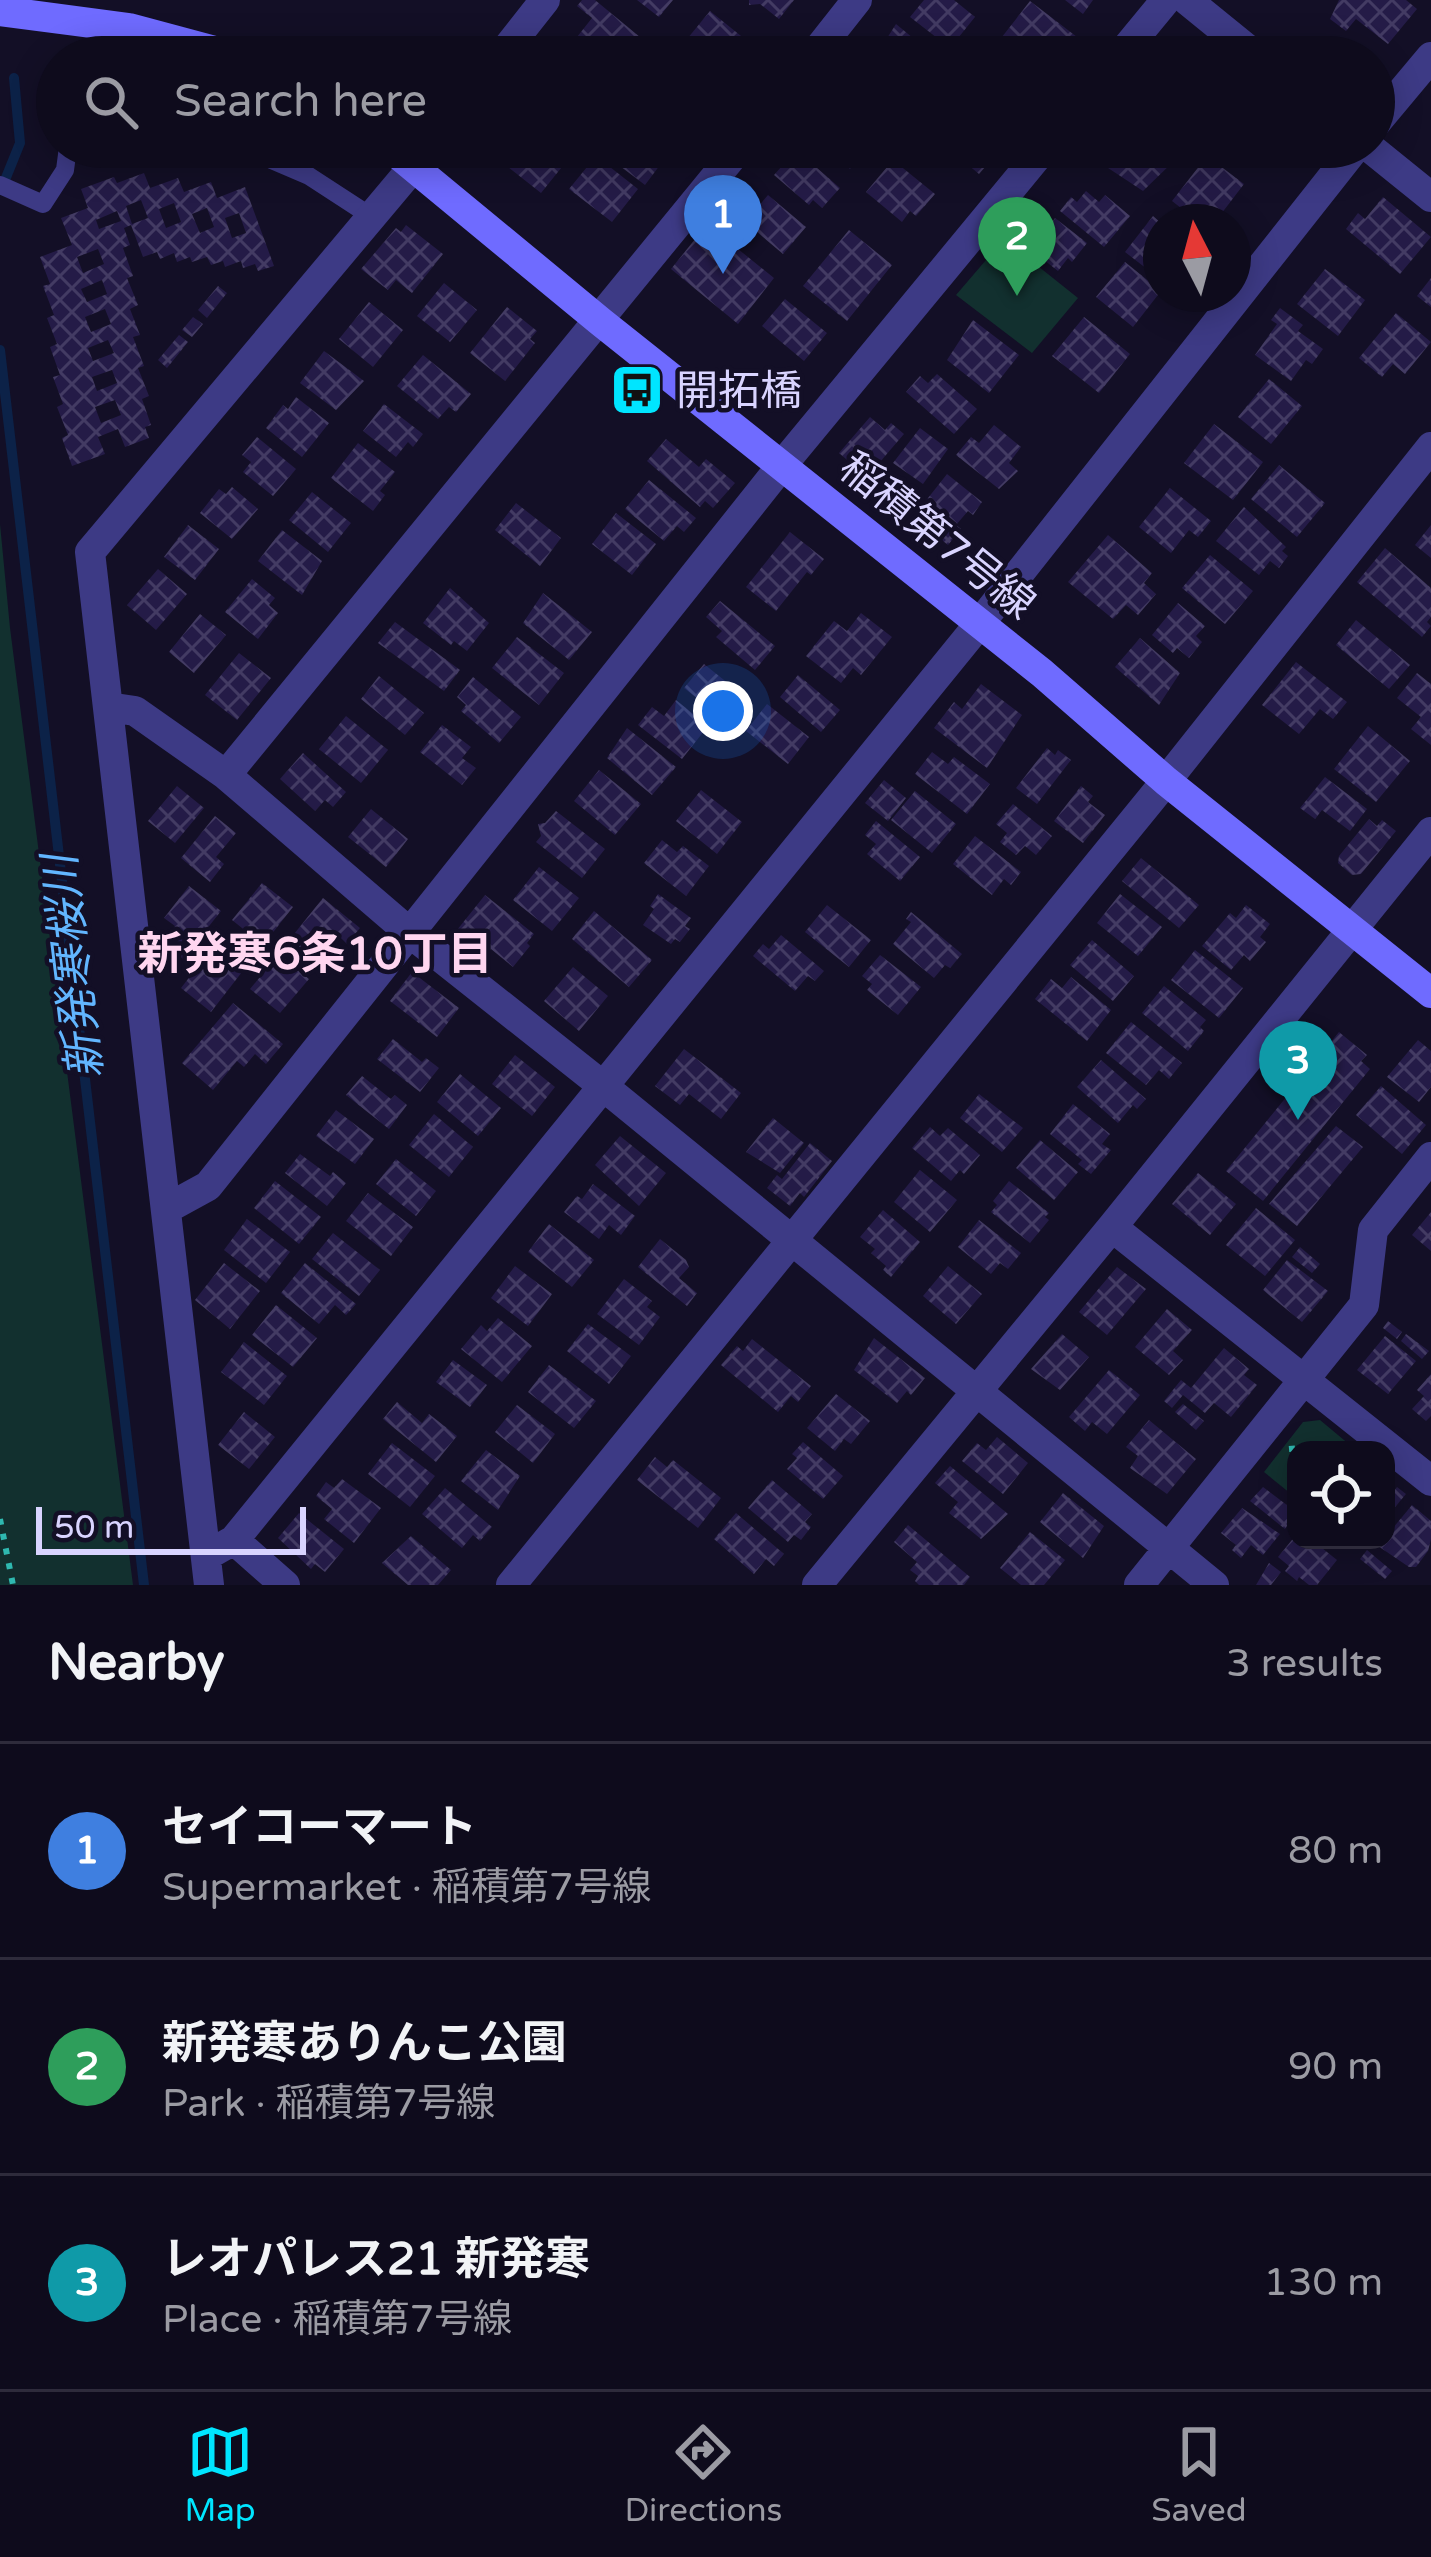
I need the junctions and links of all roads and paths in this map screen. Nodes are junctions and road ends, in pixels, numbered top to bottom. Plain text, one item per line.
1 (545, 0) edge
2 (857, 0) edge
3 (1166, 0) edge
4 (1187, 0) edge
5 (0, 11) edge
6 (160, 36) edge
7 (517, 36) edge
8 (829, 36) edge
9 (1136, 36) edge
10 (1232, 36) edge
11 (1431, 57) edge
12 (1395, 100) edge
13 (65, 168) edge
14 (290, 168) edge
15 (413, 168) edge
16 (434, 168) edge
17 (723, 168) edge
18 (1028, 168) edge
19 (1339, 168) edge
20 (1395, 168) edge
21 (0, 185) edge
22 (1431, 197) edge
23 (373, 217) junction
24 (601, 322) junction
25 (1431, 447) edge
26 (783, 464) junction
27 (980, 623) junction
28 (108, 707) junction
29 (226, 775) junction
30 (1166, 781) junction
31 (1431, 832) edge
32 (1352, 930) junction
33 (410, 933) junction
34 (1431, 993) edge
35 (603, 1085) junction
36 (1431, 1156) edge
37 (166, 1209) junction
38 (1112, 1228) junction
39 (792, 1243) junction
40 (1306, 1378) junction
41 (976, 1390) junction
42 (1287, 1450) edge
43 (1273, 1451) dead end
44 (1431, 1481) edge
45 (0, 1519) edge
46 (234, 1540) junction
47 (1169, 1548) junction
48 (207, 1570) edge
49 (13, 1585) edge
50 (285, 1585) edge
51 (511, 1585) edge
52 (817, 1585) edge
53 (1139, 1585) edge
54 (1214, 1585) edge

1 - 7 street
2 - 8 street
3 - 9 street
4 - 10 street
5 - 6 street
11 - 12 street
13 - 21 lane
14 - 23 lane
15 - 23 street
16 - 24 street, 稲積第7号線
17 - 24 street
18 - 26 street
19 - 27 street
20 - 22 street
23 - 28 street
24 - 26 street, 稲積第7号線
24 - 29 street
25 - 30 street
26 - 27 street, 稲積第7号線
26 - 33 street
27 - 30 street, 稲積第7号線
27 - 35 street
28 - 29 street
28 - 37 street
29 - 33 street
30 - 32 street, 稲積第7号線
30 - 39 street
31 - 32 street
32 - 34 street, 稲積第7号線
32 - 38 street
33 - 35 street
33 - 37 street
35 - 39 street
35 - 46 street
36 - 40 street
37 - 48 street
38 - 40 street
38 - 41 street
39 - 41 street
39 - 51 street
40 - 44 street
40 - 47 street
41 - 47 street
41 - 52 street
42 - 43 path
45 - 49 path
46 - 48 street
46 - 50 street
47 - 53 street
47 - 54 street

